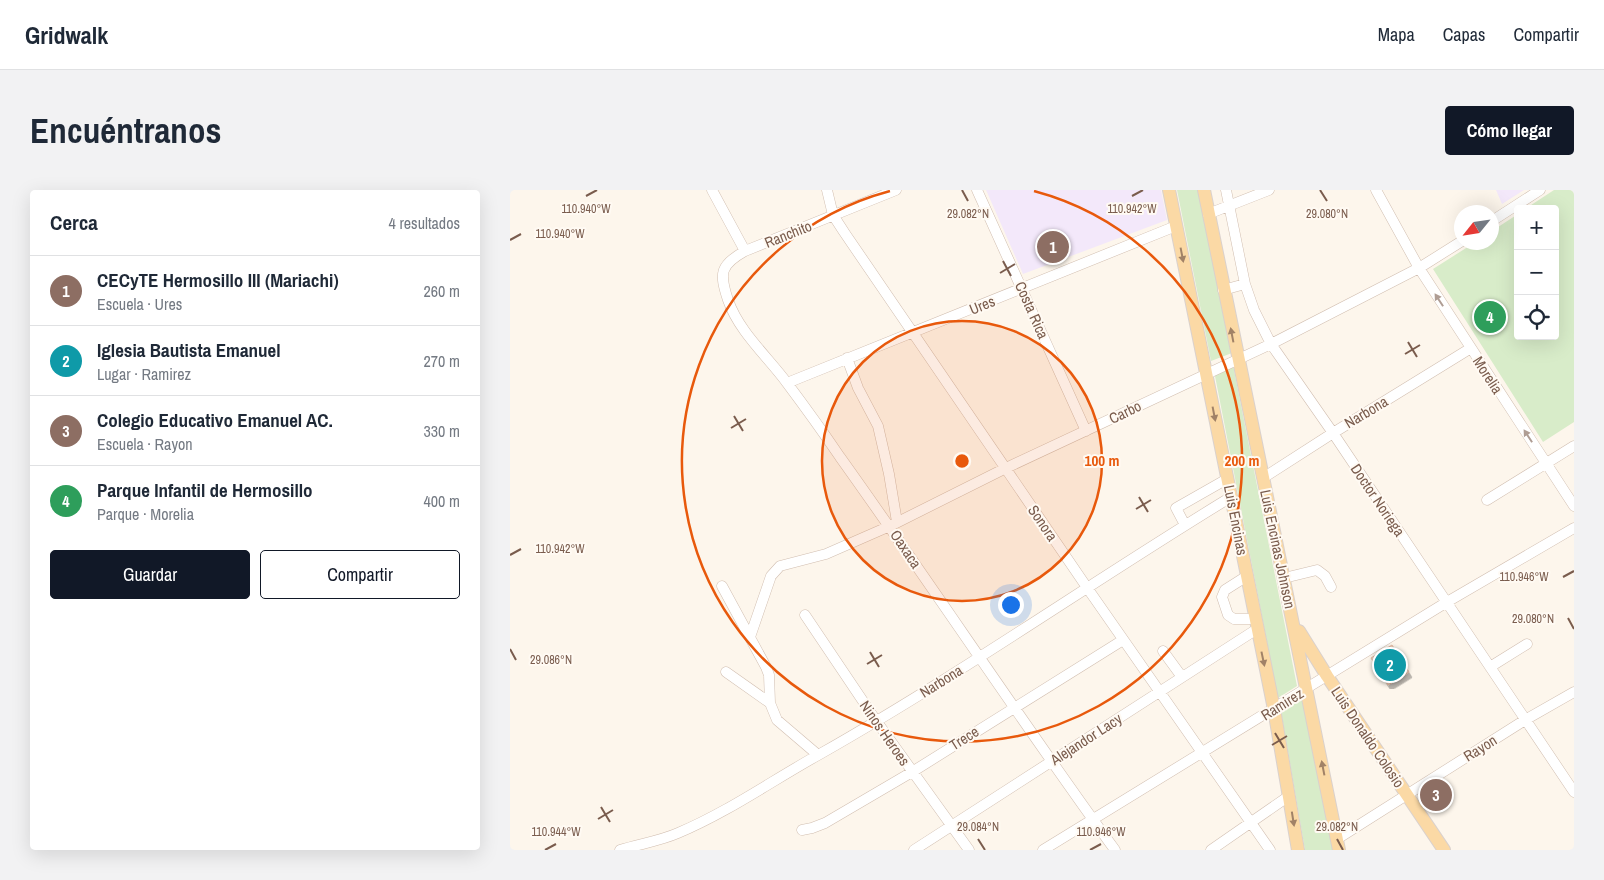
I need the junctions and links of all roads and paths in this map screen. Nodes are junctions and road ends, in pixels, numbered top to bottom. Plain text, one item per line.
1 (712, 190) edge
2 (827, 190) edge
3 (896, 190) edge
4 (978, 190) edge
5 (1169, 190) edge
6 (1204, 190) edge
7 (1226, 190) edge
8 (1269, 190) edge
9 (1376, 190) edge
10 (1540, 190) edge
11 (1229, 205) junction
12 (1208, 214) junction
13 (833, 215) junction
14 (1499, 216) edge
15 (1176, 226) junction
16 (1454, 246) edge
17 (745, 251) junction
18 (1419, 268) junction
19 (1245, 284) junction
20 (1023, 288) junction
21 (1223, 290) junction
22 (913, 332) junction
23 (1271, 344) junction
24 (1471, 348) junction
25 (848, 358) junction
26 (1238, 359) junction
27 (1206, 374) junction
28 (787, 383) junction
29 (1086, 431) junction
30 (1333, 433) junction
31 (1574, 446) edge
32 (1547, 463) junction
33 (1006, 468) junction
34 (1263, 478) junction
35 (1227, 479) junction
36 (1231, 497) junction
37 (1487, 500) dead end
38 (1574, 506) edge
39 (893, 524) junction
40 (1185, 525) junction
41 (1574, 528) edge
42 (1247, 576) junction
43 (1284, 578) junction
44 (722, 586) dead end
45 (1331, 586) dead end
46 (1088, 589) junction
47 (1447, 602) junction
48 (805, 615) dead end
49 (1294, 622) junction
50 (1256, 624) junction
51 (750, 637) junction
52 (1123, 640) junction
53 (1527, 644) dead end
54 (1163, 651) dead end
55 (979, 657) junction
56 (1490, 667) junction
57 (726, 672) dead end
58 (1327, 676) junction
59 (1182, 677) junction
60 (1308, 688) junction
61 (1160, 692) junction
62 (1574, 692) edge
63 (770, 703) junction
64 (1014, 707) junction
65 (1274, 709) junction
66 (1525, 720) junction
67 (877, 722) junction
68 (1202, 753) junction
69 (818, 755) junction
70 (1052, 761) junction
71 (912, 772) junction
72 (1574, 792) edge
73 (1407, 794) junction
74 (1290, 796) junction
75 (1093, 819) junction
76 (1251, 823) junction
77 (952, 826) junction
78 (802, 830) dead end
79 (1338, 844) edge
80 (630, 848) edge
81 (914, 850) edge
82 (969, 850) edge
83 (1043, 850) edge
84 (1115, 850) edge
85 (1211, 850) edge
86 (1270, 850) edge
87 (1298, 850) edge
88 (1444, 850) edge

1 - 17 street, Ranchito
2 - 13 street, Sonora
3 - 13 street, Ranchito
4 - 20 street, Costa Rica
5 - 15 main road, Luis Encinas
6 - 12 main road, Luis Encinas Johnson
7 - 11 street, Doctor Noriega
8 - 11 street
9 - 18 street, Morelia
10 - 14 street
11 - 12 street
11 - 19 street, Doctor Noriega
12 - 21 main road, Luis Encinas Johnson
13 - 17 street, Ranchito
13 - 22 street, Sonora
15 - 20 street, Ures
15 -> 27 main road, Luis Encinas
16 - 18 street, Carbo
17 - 28 street, Oaxaca
18 - 23 street, Carbo
24 -> 18 street, Morelia
19 - 21 street
19 - 23 street, Doctor Noriega
20 - 22 street, Ures
20 - 29 street, Costa Rica
26 -> 21 main road, Luis Encinas Johnson
22 - 25 street, Ures
22 - 33 street, Sonora
23 - 26 street, Carbo
23 - 30 street, Doctor Noriega
24 - 30 street, Narbona
32 -> 24 street, Morelia
25 - 28 street, Ures
25 - 39 street
26 - 27 street, Carbo
26 - 34 main road, Luis Encinas Johnson
27 - 29 street, Carbo
27 -> 35 main road, Luis Encinas
28 - 39 street, Oaxaca
29 - 33 street, Carbo
30 - 34 street, Narbona
30 - 47 street, Doctor Noriega
31 - 32 street
32 - 37 street
32 - 38 street, Morelia
33 - 39 street, Carbo
33 - 46 street, Sonora
34 - 43 main road, Luis Encinas Johnson
35 - 36 main road, Luis Encinas
35 - 40 street
36 - 40 street, Narbona
36 - 42 main road, Luis Encinas
39 - 51 street, Carbo
39 - 55 street, Oaxaca
40 - 46 street, Narbona
41 - 47 street, Ramirez
42 - 50 main road, Luis Encinas
42 - 50 street
43 - 45 street
43 - 49 main road, Luis Encinas Johnson
44 - 51 street
46 - 52 street, Sonora
46 - 55 street, Narbona
47 - 56 street, Doctor Noriega
47 - 58 street, Ramirez
48 - 67 street, Ninos Heroes
49 - 58 main road, Luis Donaldo Colosio
49 - 60 main road, Luis Encinas Johnson
50 - 59 street, Alejandor Lacy
50 -> 65 main road, Luis Encinas
51 - 63 street
52 - 61 street, Sonora
52 - 64 street, Trece
53 - 56 street
54 - 59 street
55 - 64 street, Oaxaca
55 - 67 street, Narbona
56 - 66 street, Doctor Noriega
57 - 63 street
58 - 60 street, Ramirez
58 - 73 main road, Luis Donaldo Colosio
59 - 61 street, Alejandor Lacy
60 - 65 street, Ramirez
79 -> 60 main road, Luis Encinas Johnson
61 - 68 street, Sonora
61 - 70 street, Alejandor Lacy
62 - 66 street, Rayon
63 - 69 street
64 - 70 street, Oaxaca
64 - 71 street, Trece
65 - 68 street, Ramirez
65 - 74 main road, Luis Encinas
66 - 72 street, Doctor Noriega
66 - 73 street, Rayon
67 - 69 street, Narbona
67 - 71 street, Ninos Heroes
68 - 75 street, Ramirez
68 - 76 street, Sonora
69 - 80 street, Narbona
70 - 75 street, Oaxaca
70 - 77 street, Alejandor Lacy
71 - 77 street, Ninos Heroes
71 - 78 street, Trece
73 - 79 street, Rayon
73 - 88 main road, Luis Donaldo Colosio
74 - 76 street
74 -> 87 main road, Luis Encinas
75 - 83 street, Ramirez
75 - 84 street, Oaxaca
76 - 85 street
76 - 86 street, Sonora
77 - 81 street, Alejandor Lacy
77 - 82 street, Ninos Heroes

